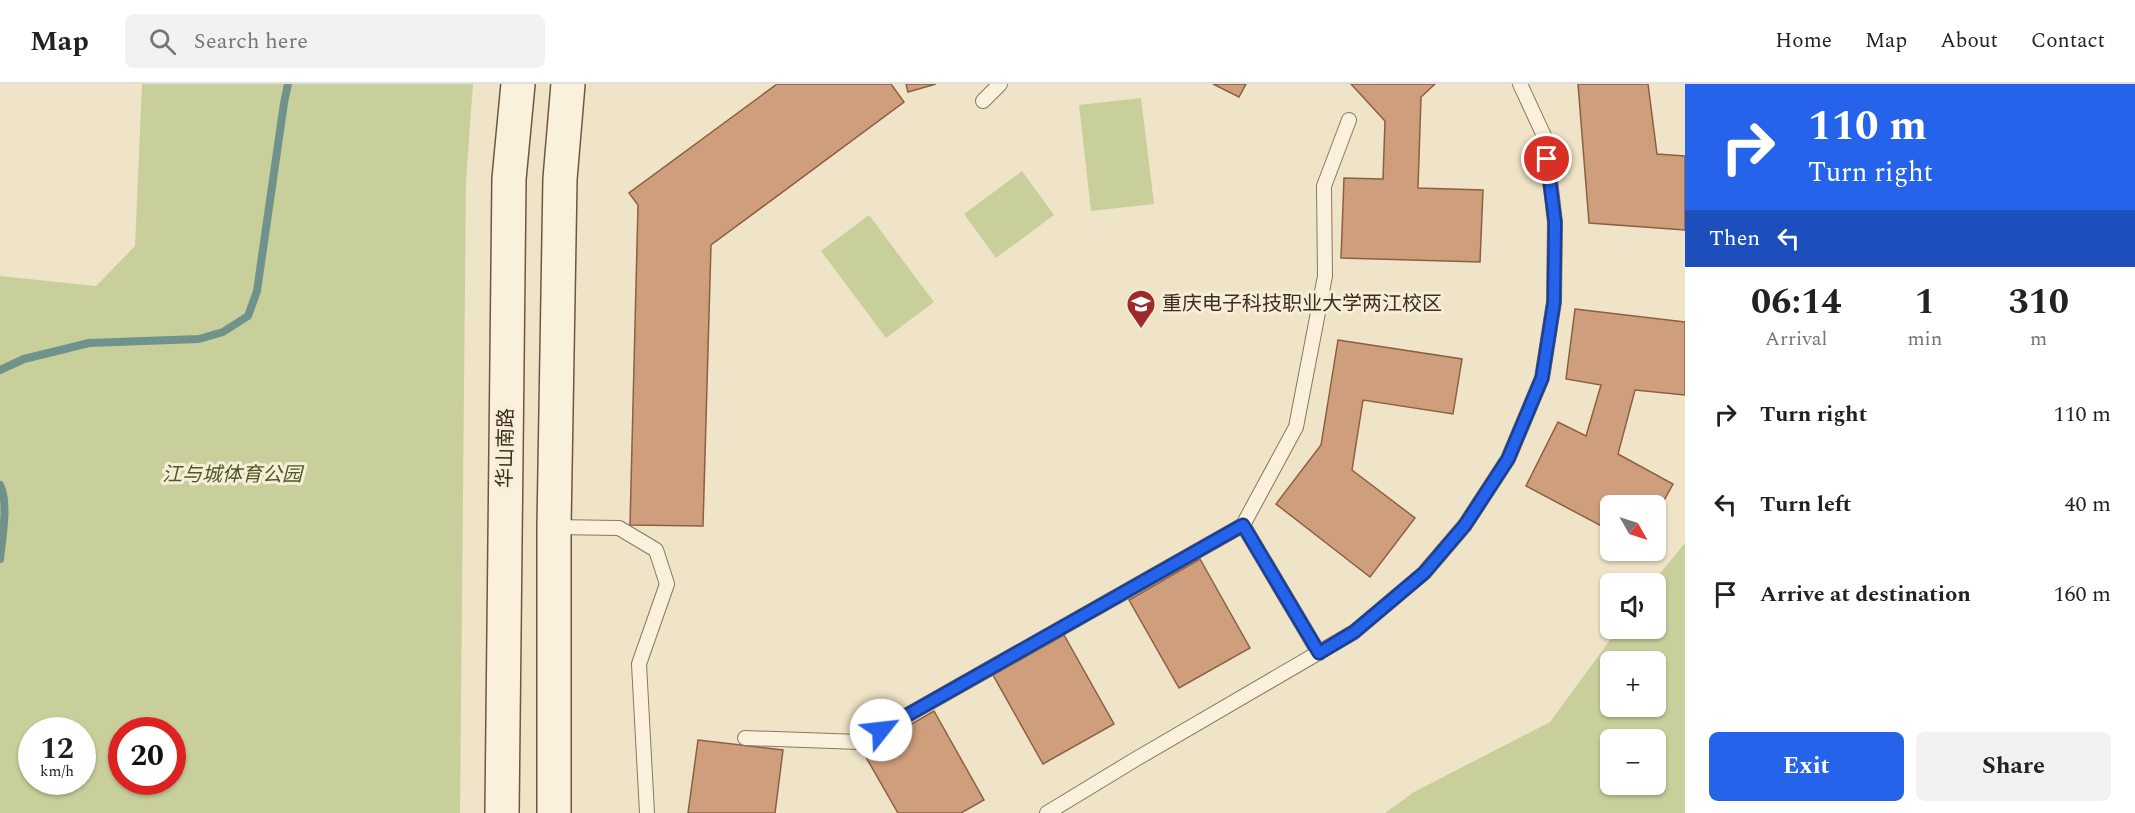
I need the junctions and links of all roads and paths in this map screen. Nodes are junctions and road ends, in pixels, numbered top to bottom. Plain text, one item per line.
1 (518, 84) edge
2 (568, 84) edge
3 (1000, 84) edge
4 (1520, 84) edge
5 (983, 101) dead end
6 (1349, 120) dead end
7 (1243, 525) junction
8 (554, 527) junction
9 (1319, 653) junction
10 (745, 738) dead end
11 (502, 813) edge
12 (554, 813) edge
13 (647, 813) edge
14 (1047, 813) edge

1 - 11 main road, 华山南路
2 - 8 main road
3 - 5 lane
4 - 9 lane
6 - 7 lane
7 - 9 lane
7 - 10 lane
8 - 12 main road
8 - 13 lane
9 - 14 lane

